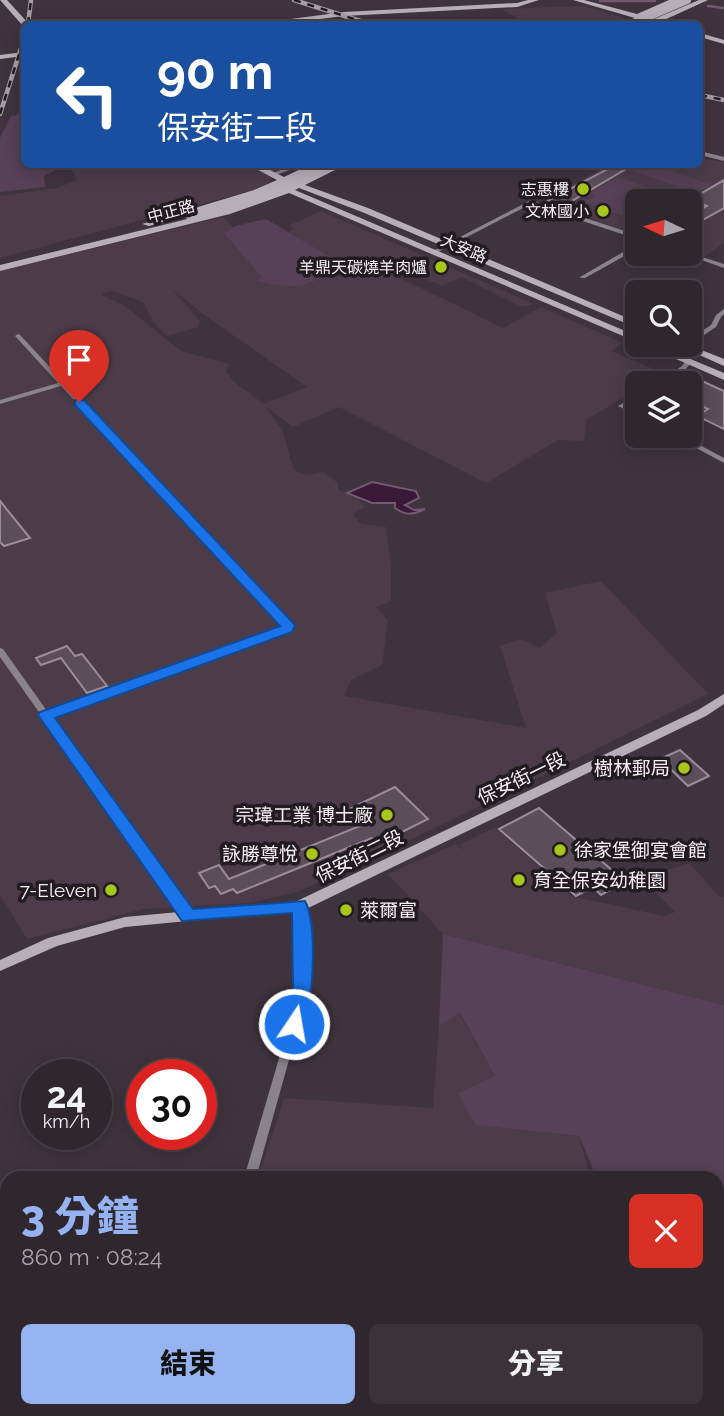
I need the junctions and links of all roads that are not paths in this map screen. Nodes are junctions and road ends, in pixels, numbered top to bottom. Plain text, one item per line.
1 (3, 0) edge
2 (536, 0) edge
3 (576, 0) edge
4 (675, 0) edge
5 (687, 0) edge
6 (697, 0) edge
7 (705, 0) edge
8 (637, 17) junction
9 (23, 21) edge
10 (307, 21) edge
11 (638, 21) edge
12 (649, 21) edge
13 (651, 21) edge
14 (656, 21) edge
15 (703, 36) edge
16 (724, 42) edge
17 (21, 54) edge
18 (0, 57) edge
19 (703, 154) edge
20 (724, 159) edge
21 (258, 168) edge
22 (291, 168) edge
23 (310, 168) edge
24 (322, 168) edge
25 (335, 168) edge
26 (271, 175) junction
27 (282, 181) junction
28 (302, 184) junction
29 (289, 190) junction
30 (625, 233) edge
31 (448, 245) junction
32 (434, 252) junction
33 (48, 253) junction
34 (625, 253) edge
35 (702, 259) edge
36 (0, 262) edge
37 (724, 266) edge
38 (0, 268) edge
39 (583, 277) dead end
40 (724, 311) edge
41 (625, 320) edge
42 (702, 333) edge
43 (625, 334) edge
44 (18, 336) dead end
45 (702, 352) edge
46 (677, 357) edge
47 (687, 357) edge
48 (688, 362) junction
49 (724, 363) edge
50 (680, 371) edge
51 (724, 377) edge
52 (62, 384) junction
53 (0, 402) edge
54 (700, 448) edge
55 (724, 461) edge
56 (0, 651) edge
57 (724, 698) edge
58 (46, 715) junction
59 (447, 835) joint
60 (299, 906) junction
61 (188, 916) junction
62 (0, 966) edge
63 (252, 1171) edge

1 - 9 street
2 - 10 street
3 - 8 street
4 - 8 street
5 - 11 street, bridge
6 - 12 street, bridge
7 - 14 street
8 - 13 street
15 - 16 street
17 - 18 street
19 - 20 street
21 - 26 street, 大安路
22 - 26 street
23 - 27 street, 中正路
24 - 33 street, bridge
25 - 28 street, 中正路
26 - 27 street, 大安路
27 - 28 street, 大安路
27 - 29 street, 大安路
27 - 33 street, 中正路
28 - 29 street, 中正路
28 - 31 street, 大安路
29 - 32 street, 大安路
29 - 33 street, 中正路
30 - 31 street
31 - 32 street
31 - 41 street, 大安路
32 - 43 street, 大安路
33 - 36 street, 中正路
33 - 38 street, 中正路
34 - 39 street
35 - 37 street
40 - 42 street
44 - 52 street
45 - 49 street
46 - 48 street
47 - 48 street
48 - 50 street
48 - 51 street
52 - 53 street
52 - 58 street
54 - 55 street
56 - 58 street
57 - 59 street, 保安街一段
58 - 61 street
59 - 60 street, 保安街二段
60 - 61 street, 保安街二段
60 - 63 street
61 - 62 street, 保安街二段

